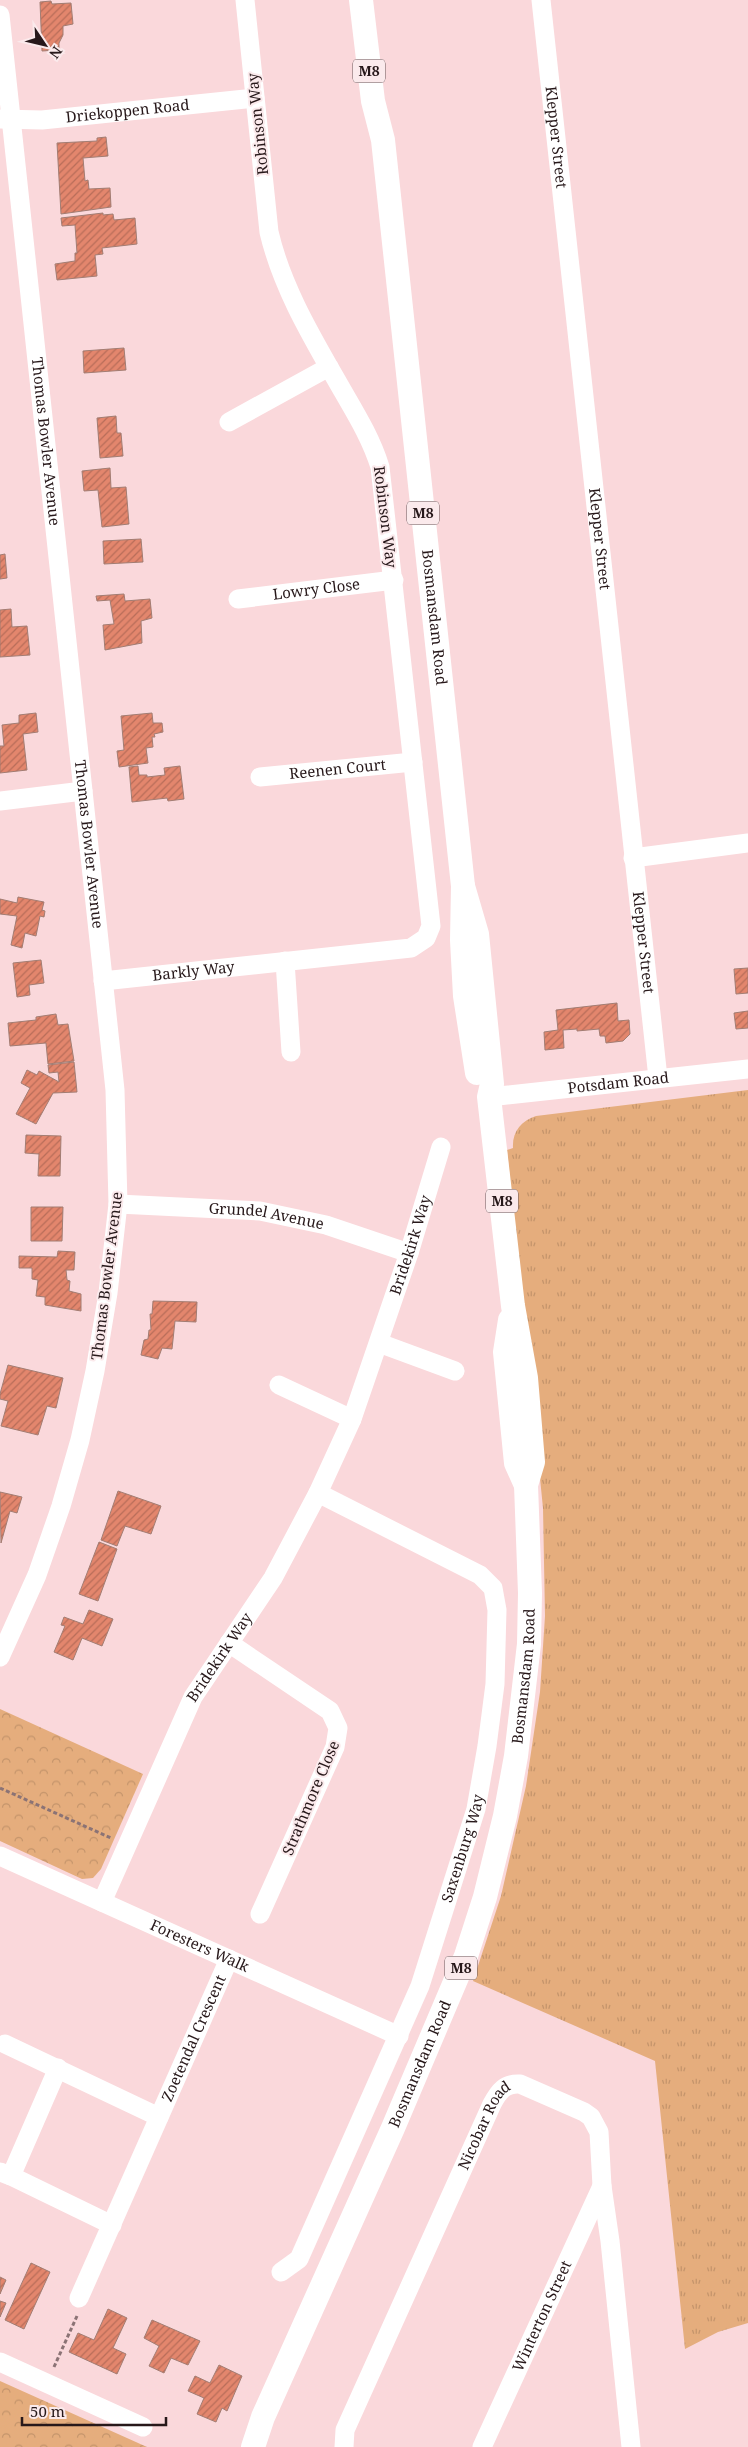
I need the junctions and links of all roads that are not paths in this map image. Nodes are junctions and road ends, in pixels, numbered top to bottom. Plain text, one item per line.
1 (245, 0) edge
2 (361, 0) edge
3 (377, 0) edge
4 (541, 0) edge
5 (0, 15) edge
6 (255, 98) junction
7 (5, 119) edge
8 (383, 140) junction
9 (329, 367) junction
10 (229, 422) dead end
11 (394, 580) junction
12 (238, 599) dead end
13 (414, 762) junction
14 (260, 777) dead end
15 (83, 790) junction
16 (0, 801) edge
17 (748, 843) edge
18 (633, 858) junction
19 (426, 938) joint
20 (284, 961) junction
21 (103, 980) junction
22 (291, 1052) dead end
23 (748, 1069) edge
24 (658, 1078) junction
25 (489, 1097) junction
26 (441, 1147) dead end
27 (118, 1204) junction
28 (409, 1253) junction
29 (379, 1343) junction
30 (455, 1372) dead end
31 (279, 1385) dead end
32 (352, 1419) junction
33 (318, 1493) junction
34 (229, 1643) junction
35 (0, 1657) edge
36 (0, 1856) edge
37 (102, 1902) junction
38 (260, 1914) dead end
39 (229, 1959) junction
40 (399, 2036) junction
41 (5, 2044) dead end
42 (58, 2068) junction
43 (159, 2116) junction
44 (6, 2174) edge
45 (602, 2186) junction
46 (112, 2224) junction
47 (281, 2272) dead end
48 (79, 2298) road end
49 (0, 2362) edge
50 (263, 2417) junction
51 (142, 2426) dead end
52 (243, 2447) edge
53 (254, 2447) edge
54 (344, 2447) edge
55 (482, 2447) edge
56 (631, 2447) edge

1 - 6 street, Robinson Way
2 - 8 main road, Bosmansdam Road / M8
3 - 8 main road, Bosmansdam Road / M8
4 - 18 street, Klepper Street
5 - 7 street, Thomas Bowler Avenue
6 - 7 street, Driekoppen Road
6 - 9 street, Robinson Way
7 - 15 street, Thomas Bowler Avenue
8 - 25 main road, Bosmansdam Road / M8
9 - 10 street
9 - 11 street, Robinson Way
11 - 12 street, Lowry Close
11 - 13 street, Robinson Way
13 - 14 street, Reenen Court
13 - 19 street, Robinson Way
15 - 16 street
15 - 21 street, Thomas Bowler Avenue
17 - 18 street
18 - 24 street, Klepper Street
19 - 20 street, Barkly Way
20 - 21 street, Barkly Way
20 - 22 street
21 - 27 street, Thomas Bowler Avenue
23 - 24 street, Potsdam Road
24 - 25 street, Potsdam Road
25 - 50 main road, Bosmansdam Road / M8
26 - 28 street, Bridekirk Way
27 - 28 street, Grundel Avenue
27 - 35 street, Thomas Bowler Avenue
28 - 29 street, Bridekirk Way
29 - 30 street
29 - 32 street, Bridekirk Way
31 - 32 street
32 - 33 street, Bridekirk Way
33 - 34 street, Bridekirk Way
33 - 40 street, Saxenburg Way
34 - 37 street, Bridekirk Way
34 - 38 street, Strathmore Close
36 - 37 street, Foresters Walk
37 - 39 street, Foresters Walk
39 - 40 street, Foresters Walk
39 - 43 street, Zoetendal Crescent
40 - 47 street, Saxenburg Way
41 - 42 street, Zoetendal Crescent
42 - 43 street, Zoetendal Crescent
42 - 44 street
43 - 46 street, Zoetendal Crescent
44 - 46 street
45 - 54 street, Nicobar Road
45 - 55 street, Winterton Street
45 - 56 street, Nicobar Road
46 - 48 street, Zoetendal Crescent
49 - 51 street
50 - 52 main road, Bosmansdam Road / M8
50 - 53 main road, Bosmansdam Road / M8

